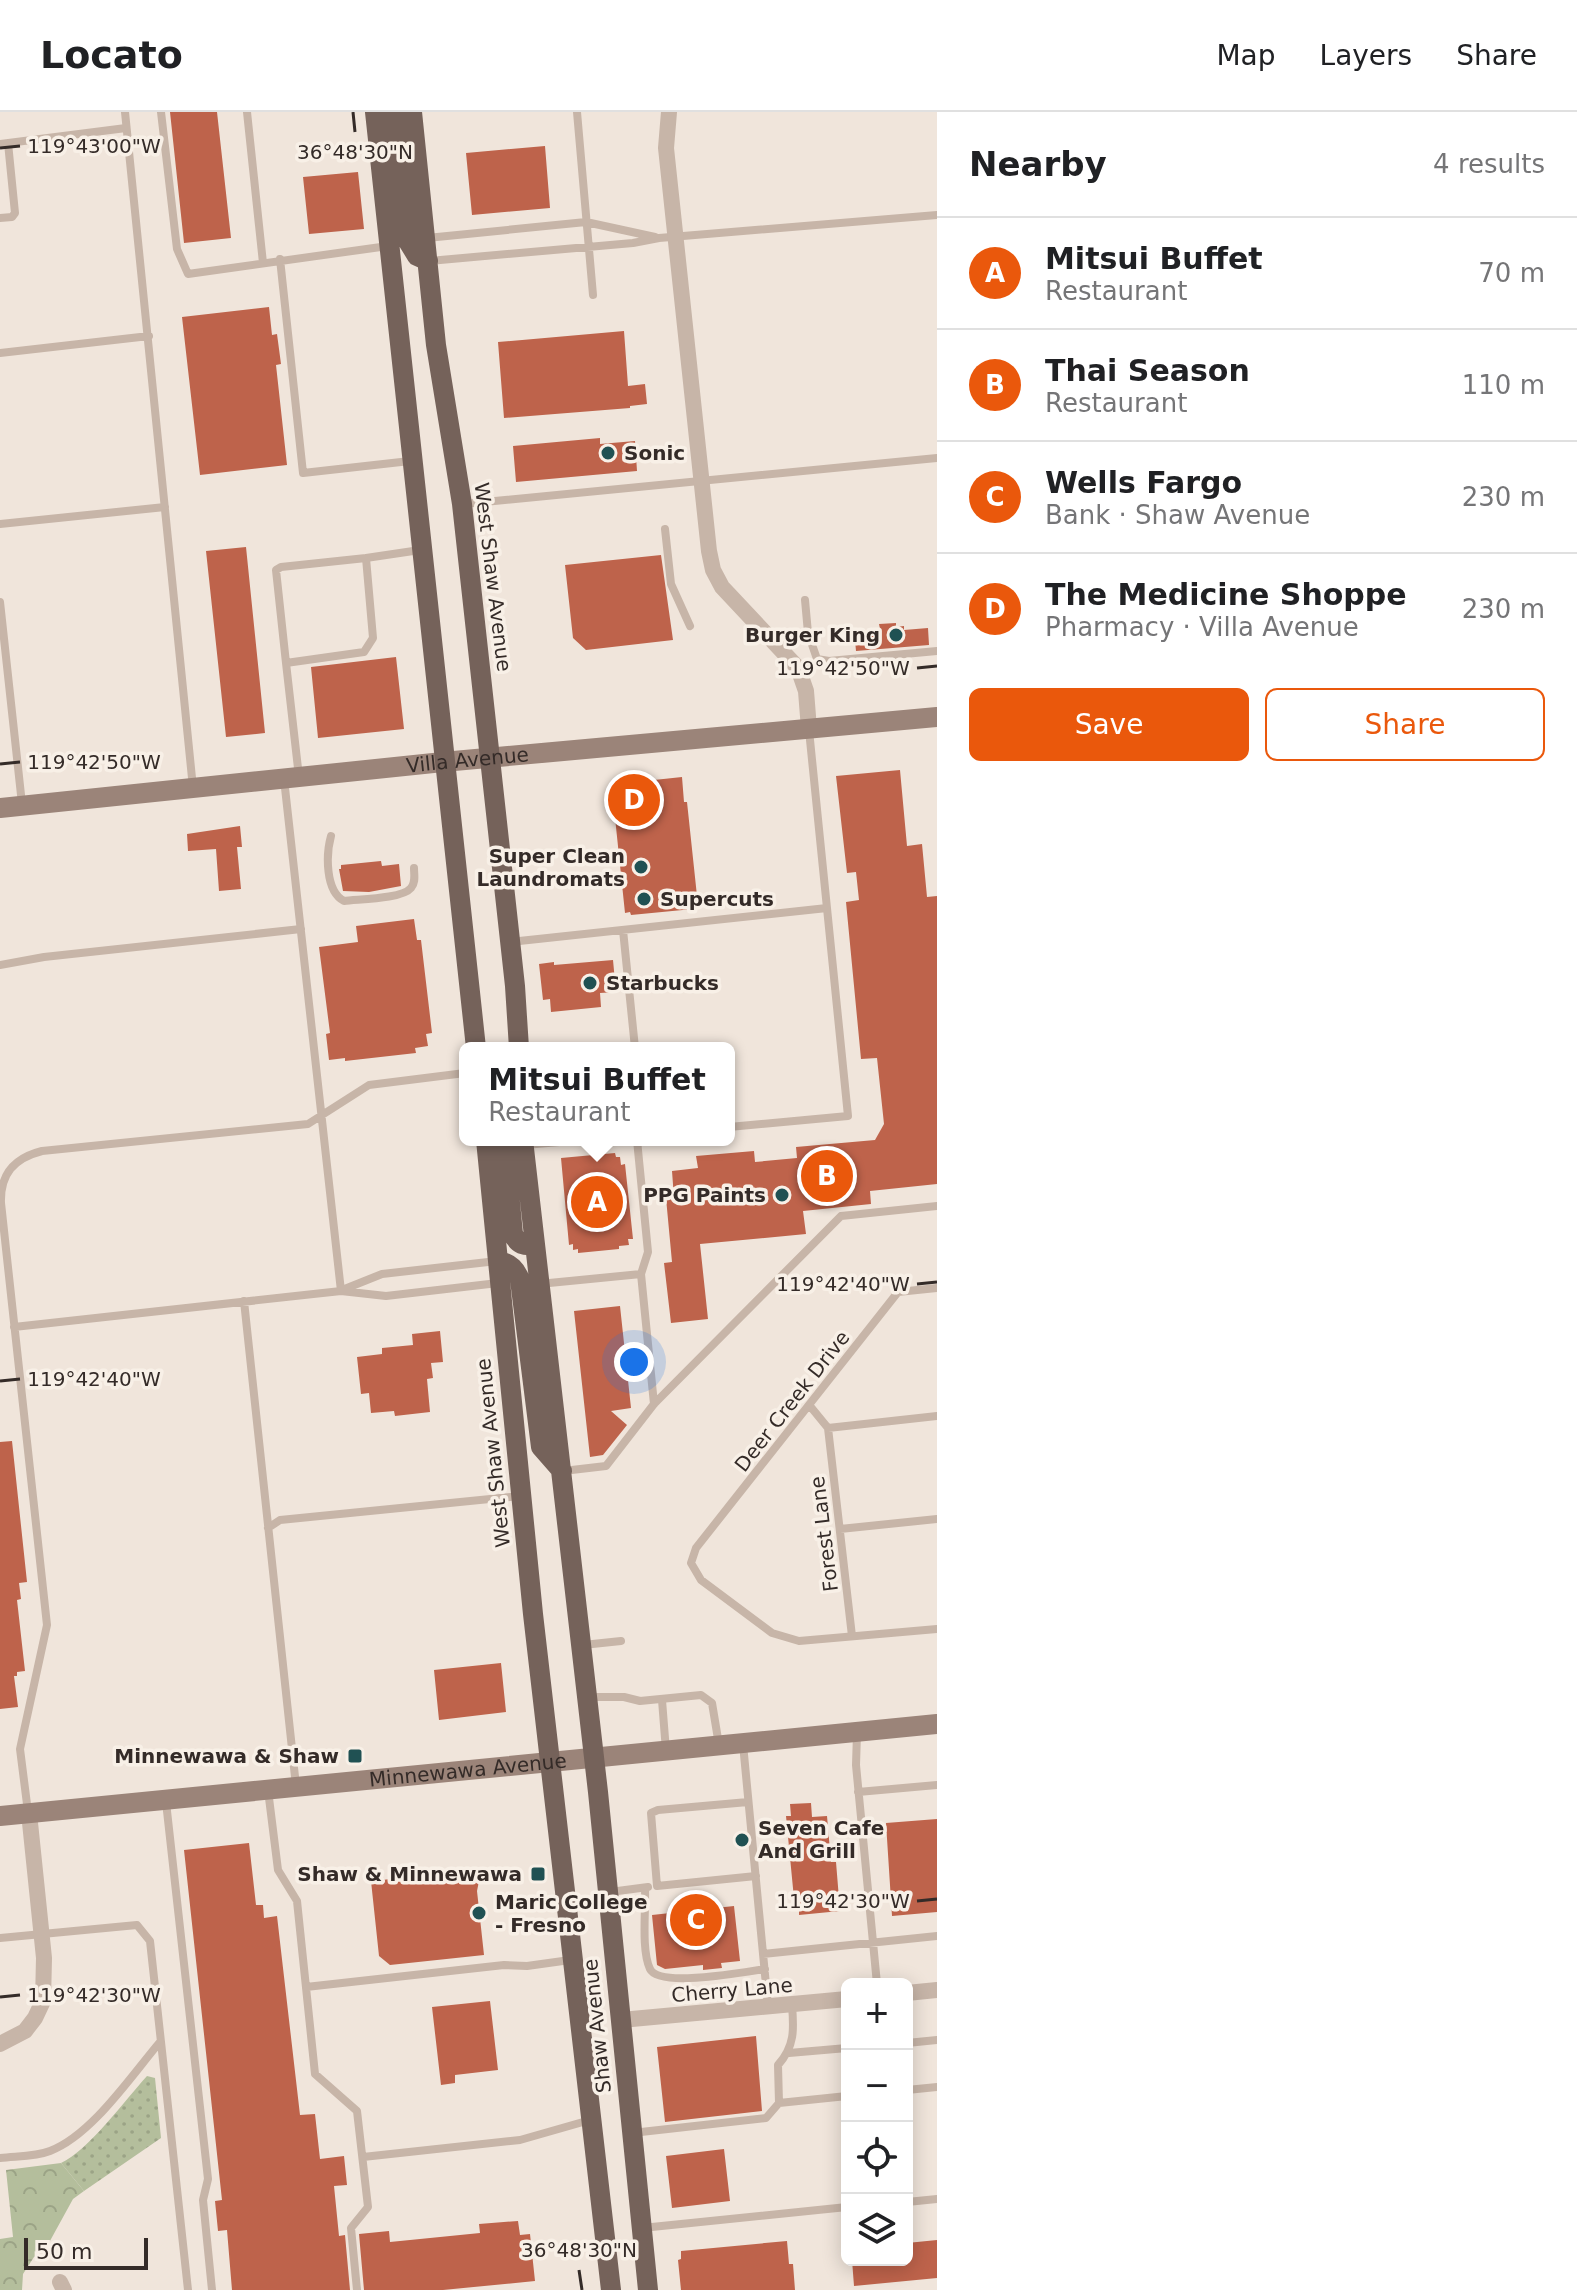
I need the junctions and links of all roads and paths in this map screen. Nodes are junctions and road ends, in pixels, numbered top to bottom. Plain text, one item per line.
1 (125, 112) edge
2 (161, 112) edge
3 (247, 112) edge
4 (375, 112) edge
5 (390, 112) edge
6 (412, 112) edge
7 (577, 112) edge
8 (669, 112) edge
9 (126, 128) junction
10 (4, 144) edge
11 (937, 215) edge
12 (0, 218) edge
13 (586, 222) junction
14 (668, 237) junction
15 (425, 238) junction
16 (389, 246) junction
17 (588, 247) junction
18 (280, 259) junction
19 (428, 261) junction
20 (263, 263) junction
21 (593, 295) dead end
22 (149, 336) junction
23 (0, 353) edge
24 (937, 458) edge
25 (412, 461) junction
26 (701, 481) junction
27 (462, 504) junction
28 (165, 507) junction
29 (0, 524) edge
30 (665, 529) dead end
31 (421, 550) junction
32 (366, 558) junction
33 (805, 600) dead end
34 (0, 602) edge
35 (690, 626) dead end
36 (937, 651) edge
37 (286, 663) junction
38 (937, 717) edge
39 (809, 729) junction
40 (490, 759) junction
41 (443, 762) junction
42 (292, 778) junction
43 (193, 788) junction
44 (22, 806) junction
45 (0, 808) edge
46 (331, 836) dead end
47 (414, 868) dead end
48 (827, 908) junction
49 (301, 929) junction
50 (623, 930) junction
51 (510, 942) junction
52 (0, 965) edge
53 (475, 1042) edge
54 (518, 1042) edge
55 (634, 1042) edge
56 (459, 1074) edge
57 (322, 1116) junction
58 (735, 1126) edge
59 (487, 1146) edge
60 (517, 1146) edge
61 (638, 1146) edge
62 (937, 1206) edge
63 (499, 1261) junction
64 (641, 1274) junction
65 (501, 1283) junction
66 (538, 1284) junction
67 (937, 1288) edge
68 (341, 1291) junction
69 (244, 1301) junction
70 (14, 1327) junction
71 (654, 1404) junction
72 (810, 1406) junction
73 (937, 1416) edge
74 (828, 1428) junction
75 (562, 1471) junction
76 (521, 1496) junction
77 (937, 1519) edge
78 (268, 1528) junction
79 (840, 1529) junction
80 (937, 1631) edge
81 (852, 1636) junction
82 (621, 1641) dead end
83 (582, 1645) junction
84 (587, 1697) junction
85 (662, 1700) junction
86 (937, 1724) edge
87 (857, 1732) junction
88 (743, 1744) junction
89 (719, 1746) junction
90 (666, 1751) junction
91 (594, 1758) junction
92 (550, 1761) junction
93 (937, 1785) edge
94 (296, 1786) junction
95 (268, 1789) junction
96 (858, 1792) junction
97 (166, 1799) junction
98 (748, 1802) junction
99 (29, 1813) junction
100 (0, 1816) edge
101 (756, 1876) junction
102 (657, 1886) junction
103 (645, 1888) junction
104 (608, 1892) junction
105 (41, 1934) junction
106 (937, 1936) edge
107 (0, 1938) edge
108 (871, 1942) junction
109 (763, 1954) junction
110 (571, 1960) junction
111 (765, 1969) junction
112 (876, 1978) edge
113 (306, 1987) junction
114 (937, 1990) edge
115 (913, 1992) edge
116 (841, 2000) edge
117 (792, 2004) junction
118 (768, 2006) junction
119 (621, 2020) junction
120 (937, 2040) edge
121 (160, 2042) junction
122 (913, 2042) edge
123 (0, 2044) edge
124 (841, 2049) edge
125 (789, 2053) junction
126 (937, 2087) edge
127 (913, 2089) edge
128 (841, 2097) edge
129 (779, 2103) junction
130 (591, 2120) junction
131 (632, 2133) junction
132 (363, 2157) junction
133 (0, 2158) edge
134 (937, 2199) edge
135 (913, 2201) edge
136 (841, 2208) edge
137 (641, 2228) junction
138 (188, 2290) edge
139 (212, 2290) edge
140 (357, 2290) edge
141 (602, 2290) edge
142 (611, 2290) edge
143 (648, 2290) edge

1 - 9 lane
2 - 20 lane
3 - 20 lane
4 - 16 main road
5 - 19 main road
6 - 15 main road, West Shaw Avenue
7 - 13 lane
8 - 14 street
9 - 10 lane
9 - 22 lane
10 - 12 lane
11 - 14 lane
13 - 14 lane
13 - 15 lane
13 - 17 lane
14 - 17 lane
14 - 26 street
15 - 19 main road, West Shaw Avenue
16 - 18 lane
16 - 25 main road
17 - 19 lane
17 - 21 lane
18 - 20 lane
18 - 25 lane
19 - 27 main road, West Shaw Avenue
22 - 23 lane
22 - 28 lane
24 - 26 lane
25 - 31 main road
26 - 27 lane
26 - 39 street
27 - 40 main road, West Shaw Avenue
28 - 29 lane
28 - 43 lane
30 - 35 lane
31 - 32 lane
31 - 41 main road
32 - 37 lane
32 - 37 lane
33 - 36 lane
34 - 44 lane
37 - 42 lane
38 - 39 street, Villa Avenue
39 - 40 street, Villa Avenue
39 - 48 lane
40 - 41 street, Villa Avenue
40 - 51 main road, West Shaw Avenue
41 - 42 street, Villa Avenue
41 - 53 main road
42 - 43 street, Villa Avenue
42 - 49 lane
43 - 44 street, Villa Avenue
44 - 45 street, Villa Avenue
46 - 47 lane
48 - 50 lane
48 - 58 lane
49 - 52 lane
49 - 57 lane
50 - 51 lane
50 - 55 lane
51 - 54 main road, West Shaw Avenue
56 - 57 lane
57 - 68 lane
57 - 70 lane
59 - 63 main road, West Shaw Avenue
60 - 66 main road
61 - 64 lane
62 - 71 lane
63 - 65 main road, West Shaw Avenue
63 - 68 lane
63 - 75 main road
64 - 66 lane
64 - 71 lane
65 - 68 lane
65 - 76 main road, West Shaw Avenue
66 - 75 main road
67 - 72 lane, Deer Creek Drive
68 - 69 lane
69 - 70 lane
69 - 78 lane
70 - 99 lane
71 - 75 lane
72 - 74 lane
72 - 81 lane, Deer Creek Drive
73 - 74 lane
74 - 79 lane, Forest Lane
75 - 83 main road
76 - 78 lane
76 - 92 main road, West Shaw Avenue
77 - 79 lane
78 - 94 lane
79 - 81 lane, Forest Lane
80 - 81 lane
82 - 83 lane
83 - 84 main road
84 - 85 lane
84 - 91 main road
85 - 89 lane
85 - 90 lane
86 - 87 street, Minnewawa Avenue
87 - 88 street, Minnewawa Avenue
87 - 96 lane
88 - 89 street, Minnewawa Avenue
88 - 98 lane
89 - 90 street, Minnewawa Avenue
90 - 91 street, Minnewawa Avenue
91 - 92 street, Minnewawa Avenue
91 - 104 main road, Shaw Avenue
92 - 94 street, Minnewawa Avenue
92 - 110 main road, Shaw Avenue
93 - 96 lane
94 - 95 street, Minnewawa Avenue
95 - 97 street, Minnewawa Avenue
95 - 113 lane
96 - 108 lane
97 - 99 street, Minnewawa Avenue
97 - 139 lane
98 - 101 lane
98 - 102 lane
99 - 100 street, Minnewawa Avenue
99 - 105 street
101 - 102 lane
101 - 109 lane
102 - 103 lane
103 - 104 lane
103 - 111 lane
104 - 119 main road, Shaw Avenue
105 - 107 lane
105 - 121 lane
105 - 123 street
106 - 108 lane
108 - 109 lane
108 - 112 lane
109 - 111 lane
110 - 113 lane
110 - 130 main road, Shaw Avenue
111 - 118 lane
113 - 132 lane
114 - 115 street
116 - 117 street, Cherry Lane
117 - 118 street, Cherry Lane
117 - 125 lane
118 - 119 street, Cherry Lane
119 - 131 main road, Shaw Avenue
120 - 122 lane
121 - 133 lane
121 - 138 lane
124 - 125 lane
125 - 129 lane
126 - 127 lane
128 - 129 lane
129 - 131 lane
130 - 132 lane
130 - 142 main road, Shaw Avenue
131 - 137 main road, Shaw Avenue
132 - 140 lane
134 - 135 lane
136 - 137 lane
137 - 143 main road, Shaw Avenue
141 - 142 lane

